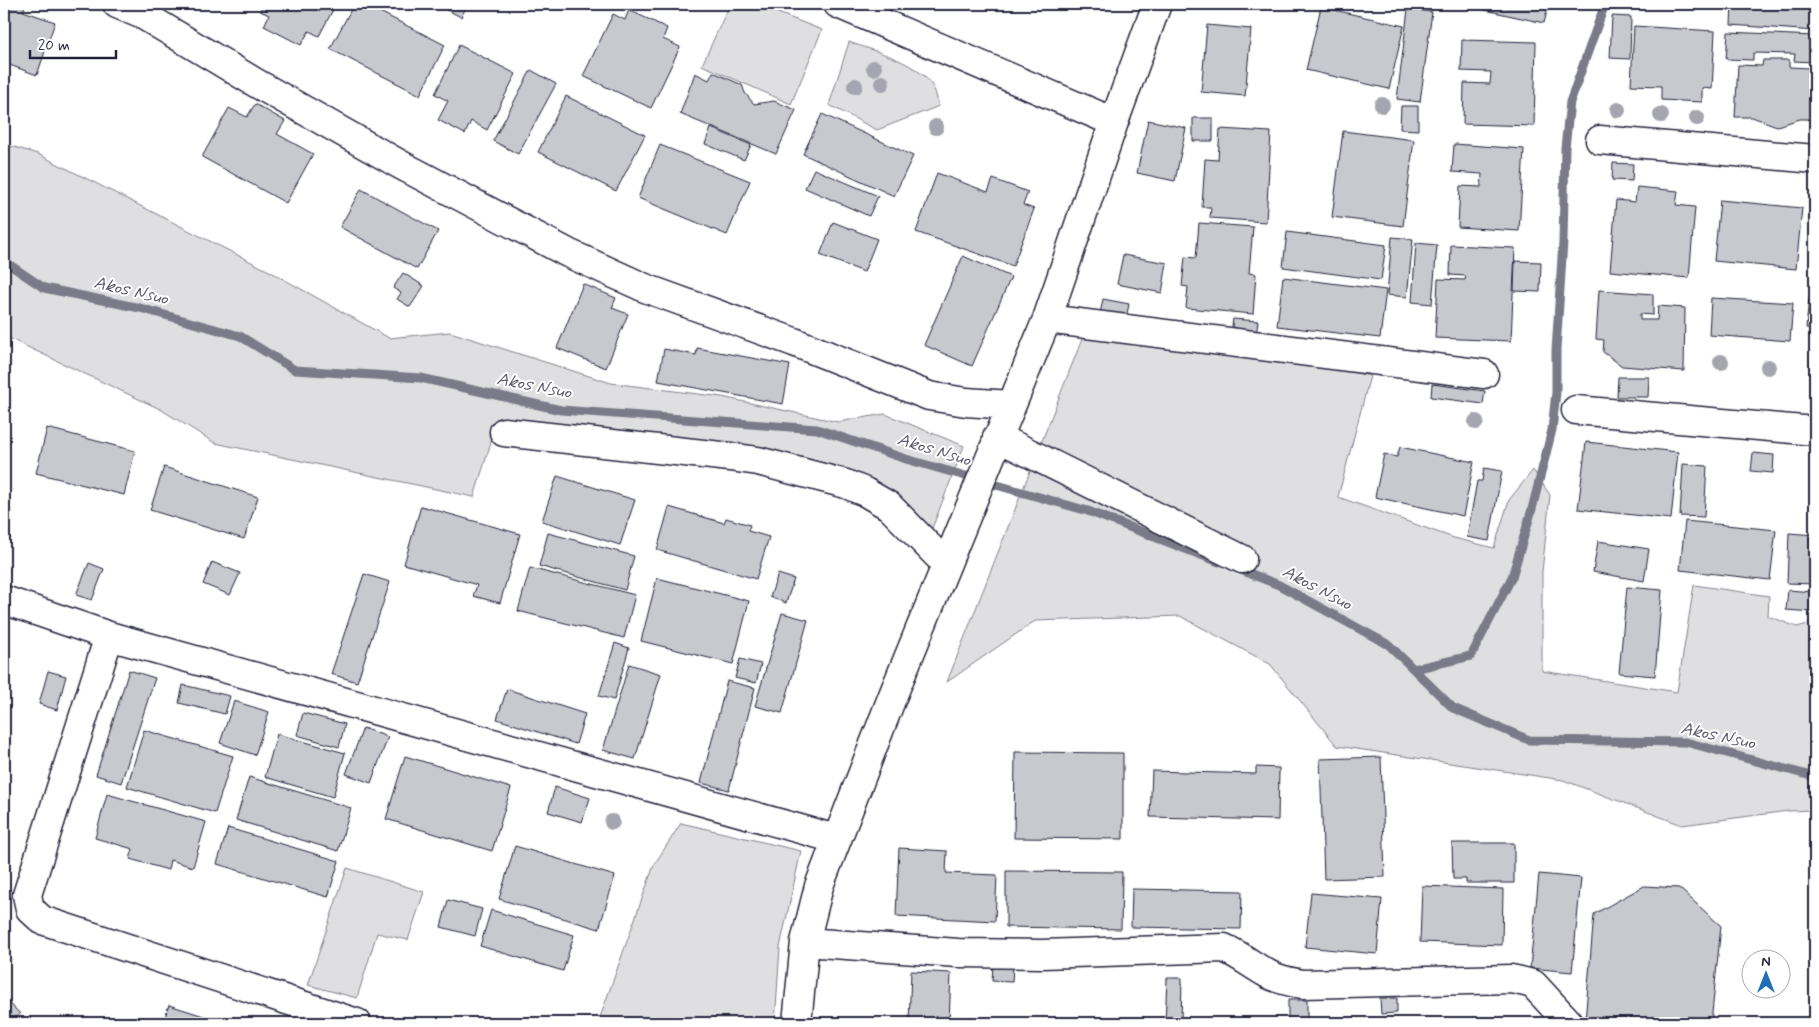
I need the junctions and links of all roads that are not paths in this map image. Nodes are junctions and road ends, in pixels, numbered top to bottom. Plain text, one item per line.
1 (117, 4) edge
2 (838, 4) edge
3 (1157, 4) edge
4 (1114, 122) junction
5 (1600, 140) dead end
6 (1815, 159) edge
7 (1047, 319) junction
8 (1484, 374) dead end
9 (1011, 405) junction
10 (1576, 410) dead end
11 (1815, 430) edge
12 (504, 432) dead end
13 (994, 445) junction
14 (1242, 559) dead end
15 (946, 564) junction
16 (4, 600) edge
17 (109, 636) junction
18 (836, 839) junction
19 (806, 942) junction
20 (357, 1023) edge
21 (797, 1023) edge
22 (1569, 1023) edge

1 - 9 street
2 - 4 street
3 - 4 street
4 - 7 street
5 - 6 street
7 - 8 street
7 - 9 street
9 - 13 street
10 - 11 street
12 - 15 street
13 - 14 street
13 - 15 street
15 - 18 street
16 - 17 street
17 - 18 street
17 - 20 street
18 - 19 street
19 - 21 street
19 - 22 street

